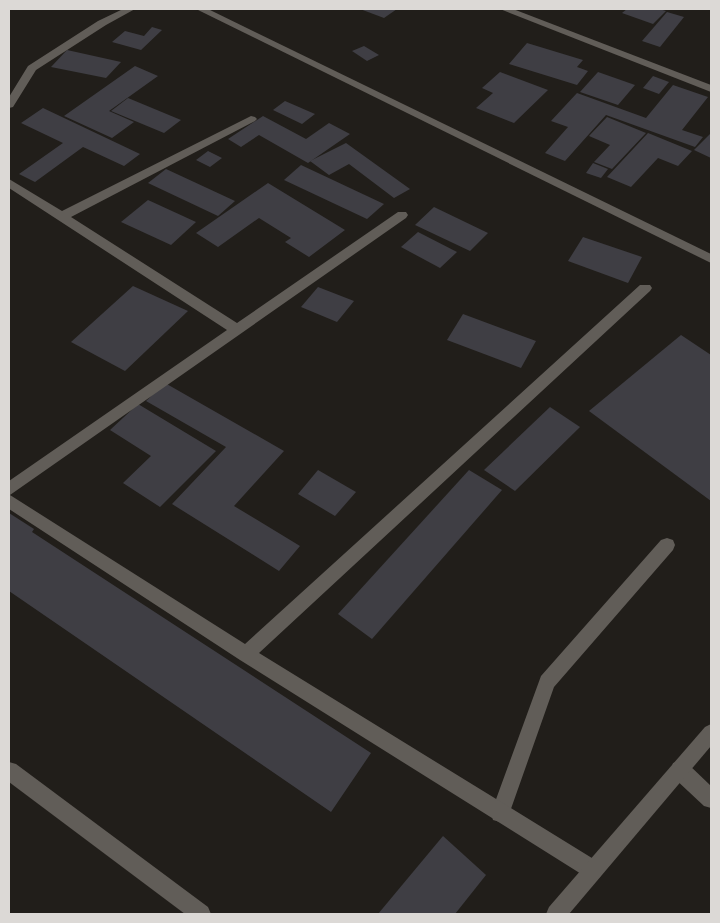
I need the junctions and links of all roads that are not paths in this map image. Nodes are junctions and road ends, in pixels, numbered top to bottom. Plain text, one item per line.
1 (130, 9) edge
2 (201, 9) edge
3 (505, 9) edge
4 (711, 89) edge
5 (9, 105) edge
6 (251, 119) dead end
7 (9, 183) edge
8 (402, 215) dead end
9 (61, 217) junction
10 (711, 259) edge
11 (645, 288) dead end
12 (237, 330) junction
13 (9, 488) edge
14 (9, 501) edge
15 (667, 545) dead end
16 (246, 654) junction
17 (711, 733) edge
18 (680, 770) junction
19 (9, 771) edge
20 (711, 799) edge
21 (500, 813) junction
22 (593, 870) junction
23 (201, 914) edge
24 (556, 914) edge

1 - 5 street
2 - 10 street
3 - 4 street
6 - 9 street
7 - 9 street
8 - 12 street
9 - 12 street
11 - 16 street
12 - 13 street
14 - 16 street
15 - 21 street
16 - 21 street
17 - 18 street
18 - 20 street
18 - 22 street
19 - 23 street
21 - 22 street
22 - 24 street

